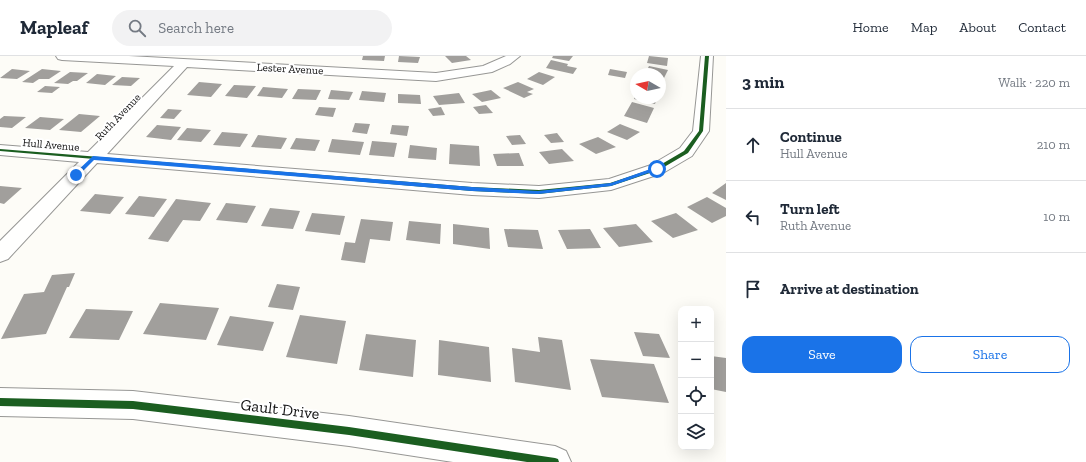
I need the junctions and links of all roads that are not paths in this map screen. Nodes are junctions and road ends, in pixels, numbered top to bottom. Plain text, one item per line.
1 (62, 56) edge
2 (514, 56) edge
3 (707, 56) edge
4 (184, 63) junction
5 (0, 150) edge
6 (93, 158) junction
7 (0, 254) edge
8 (0, 402) edge
9 (555, 462) edge

1 - 4 street, Lester Avenue
2 - 4 street, Lester Avenue
3 - 6 street, Hull Avenue
4 - 6 street, Ruth Avenue
5 - 6 street, Hull Avenue
6 - 7 street, Ruth Avenue
8 - 9 street, Gault Drive

